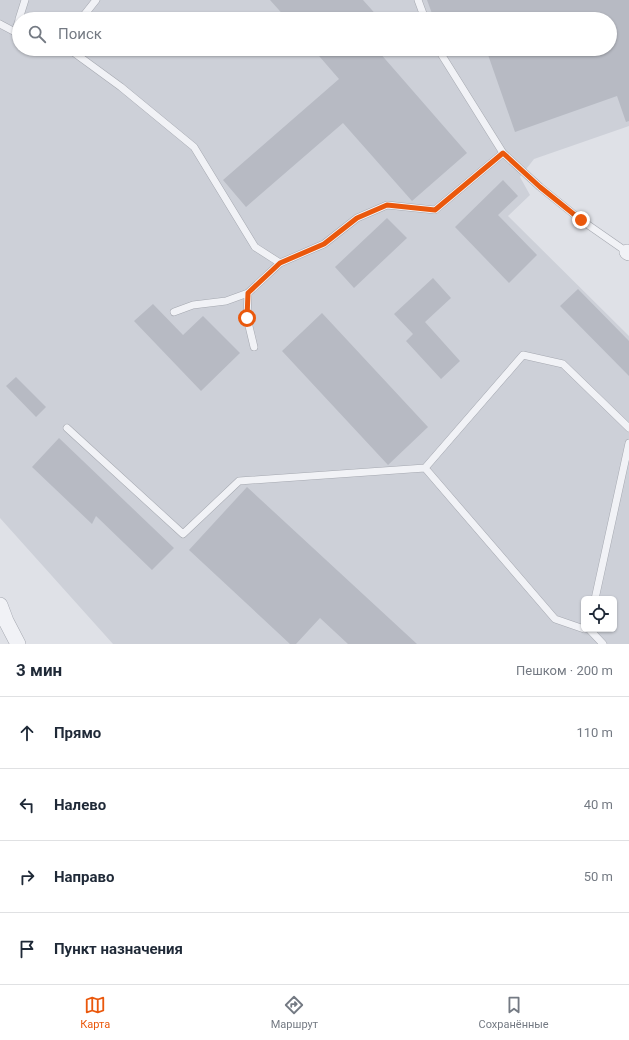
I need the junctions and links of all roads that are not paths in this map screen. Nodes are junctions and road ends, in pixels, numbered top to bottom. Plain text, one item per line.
1 (25, 0) edge
2 (96, 0) edge
3 (418, 0) edge
4 (21, 12) edge
5 (86, 12) edge
6 (422, 12) edge
7 (0, 24) edge
8 (12, 30) edge
9 (79, 56) edge
10 (442, 56) edge
11 (503, 153) junction
12 (628, 252) edge
13 (280, 263) junction
14 (248, 293) junction
15 (174, 312) dead end
16 (254, 347) dead end
17 (67, 428) dead end
18 (629, 428) edge
19 (629, 443) edge
20 (425, 468) junction
21 (597, 596) edge
22 (0, 605) edge
23 (581, 627) edge
24 (590, 632) edge
25 (18, 644) edge
26 (603, 644) edge

1 - 4 lane
2 - 5 lane
3 - 6 lane
7 - 8 lane
9 - 13 lane
10 - 11 lane
11 - 12 lane
11 - 13 lane
13 - 14 lane
14 - 15 lane
14 - 16 lane
17 - 20 lane
18 - 20 lane
19 - 21 lane
20 - 23 lane
22 - 25 street
24 - 26 lane

